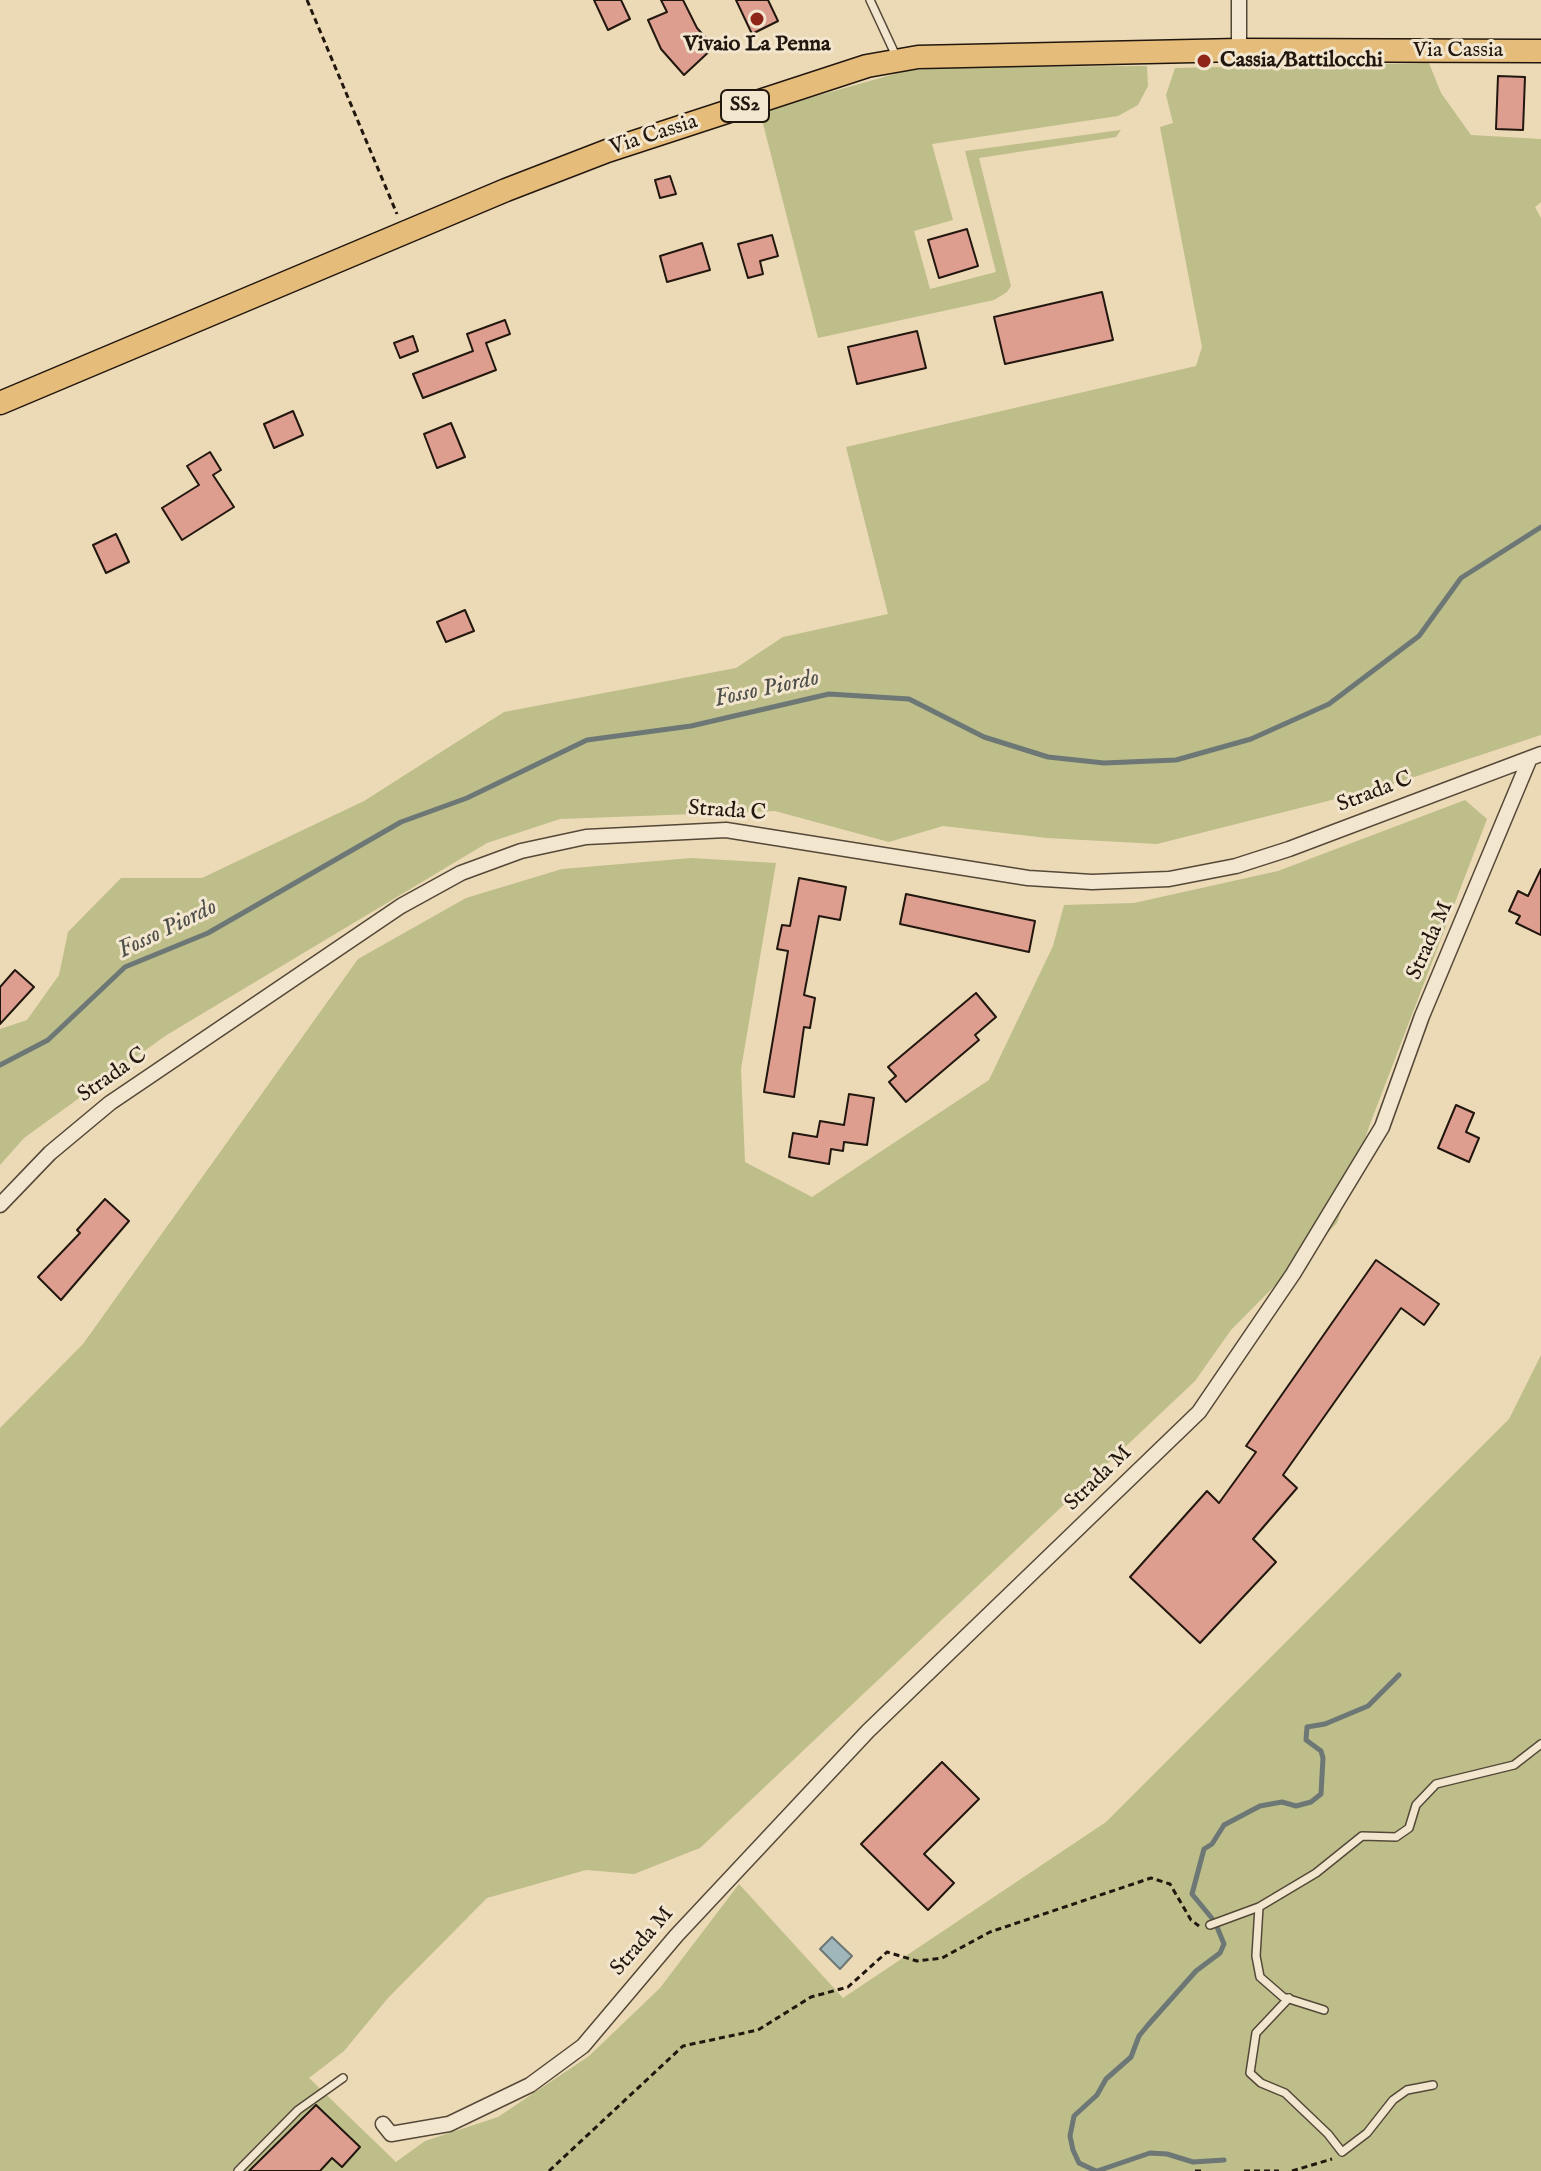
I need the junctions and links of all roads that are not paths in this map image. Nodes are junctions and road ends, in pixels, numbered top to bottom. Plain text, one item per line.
1 (870, 0) edge
2 (1239, 0) edge
3 (1239, 50) junction
4 (1541, 51) edge
5 (897, 60) junction
6 (0, 403) edge
7 (1536, 756) edge
8 (0, 1205) edge
9 (1541, 1744) edge
10 (1259, 1907) junction
11 (1214, 1923) road end
12 (1289, 1998) junction
13 (1324, 2010) dead end
14 (343, 2078) dead end
15 (1433, 2085) dead end
16 (383, 2124) dead end
17 (238, 2171) edge

1 - 5 lane
2 - 3 street
3 - 4 main road, Via Cassia / SS2
3 - 5 main road, Via Cassia / SS2
5 - 6 main road, Via Cassia / SS2
7 - 8 street, Strada C
7 - 16 street, Strada M
9 - 10 lane
10 - 11 lane
10 - 12 lane
12 - 13 lane
12 - 15 lane
14 - 17 lane

